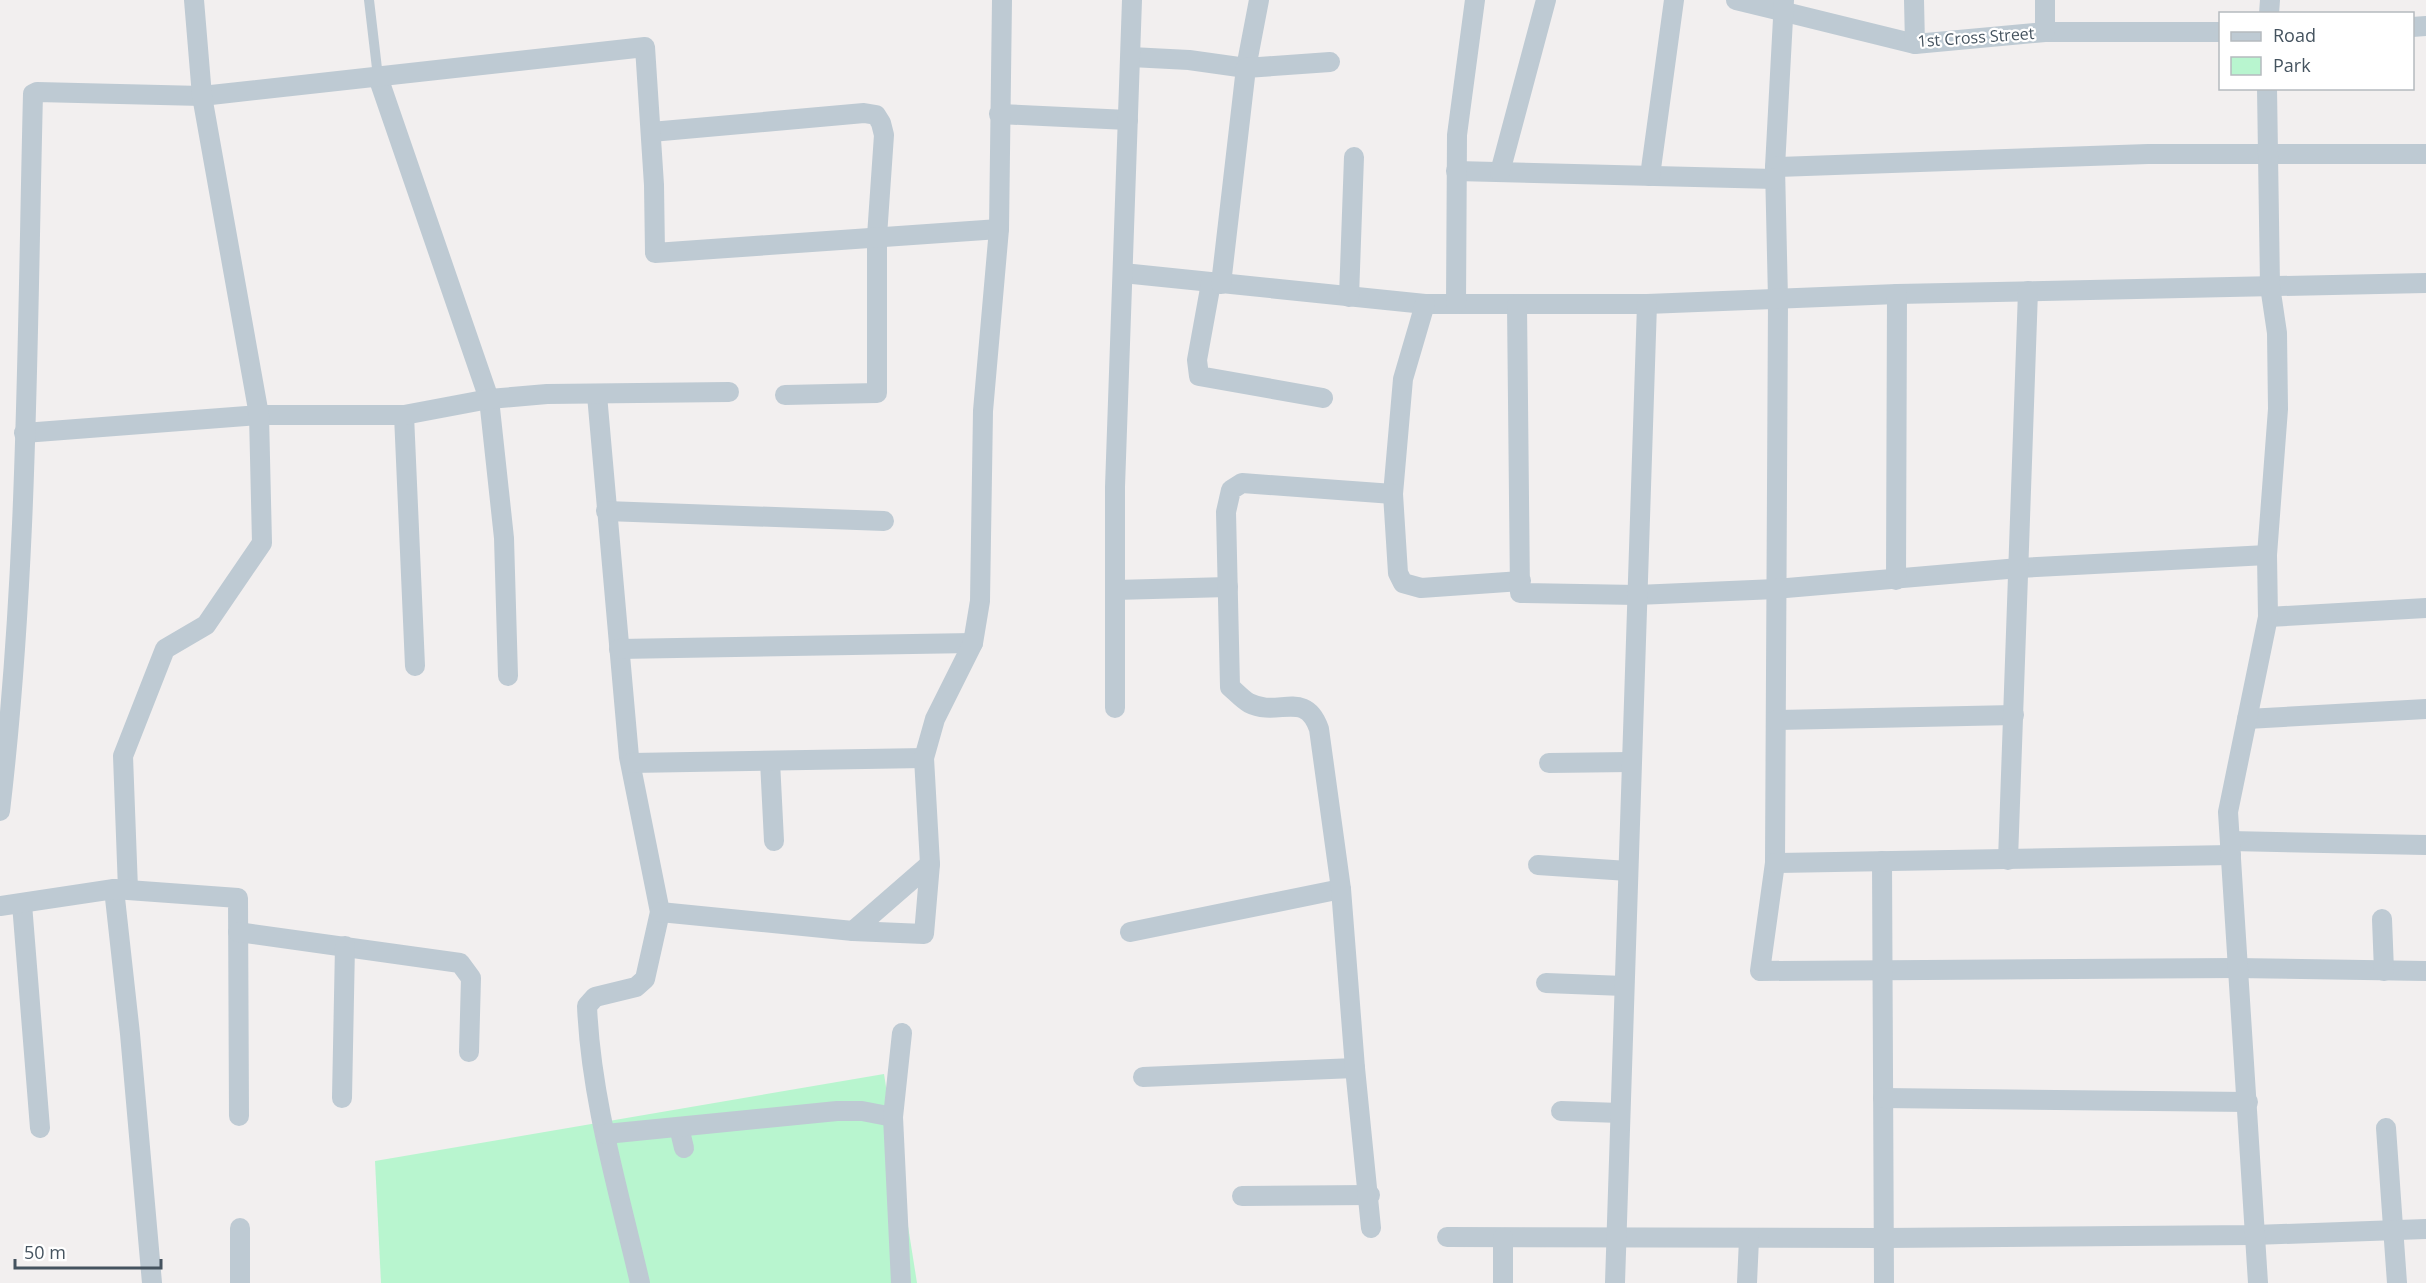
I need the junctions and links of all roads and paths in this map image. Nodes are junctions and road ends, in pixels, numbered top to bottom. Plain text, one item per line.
1 (194, 0) edge
2 (369, 0) edge
3 (1002, 0) edge
4 (1132, 0) edge
5 (1259, 0) edge
6 (1475, 0) edge
7 (1546, 0) edge
8 (1674, 0) edge
9 (1736, 0) edge
10 (1914, 0) edge
11 (2045, 0) edge
12 (1784, 6) edge
13 (2045, 32) junction
14 (2219, 32) edge
15 (1915, 44) junction
16 (1131, 57) junction
17 (1330, 62) dead end
18 (1246, 68) junction
19 (378, 77) junction
20 (2267, 90) edge
21 (202, 96) junction
22 (999, 114) junction
23 (1128, 120) junction
24 (651, 132) junction
25 (2426, 154) edge
26 (2266, 156) junction
27 (1354, 157) dead end
28 (1456, 171) junction
29 (1500, 172) junction
30 (1775, 173) junction
31 (1650, 176) junction
32 (999, 229) junction
33 (877, 236) junction
34 (1123, 273) junction
35 (1216, 283) junction
36 (2426, 284) edge
37 (2270, 286) junction
38 (2028, 291) junction
39 (1897, 294) junction
40 (1349, 297) junction
41 (1778, 299) junction
42 (1425, 304) junction
43 (1456, 304) junction
44 (1517, 304) junction
45 (1647, 304) junction
46 (729, 392) dead end
47 (597, 394) junction
48 (785, 395) dead end
49 (1323, 398) dead end
50 (489, 399) junction
51 (259, 415) junction
52 (404, 415) junction
53 (24, 433) junction
54 (1393, 494) junction
55 (606, 511) junction
56 (884, 521) dead end
57 (2267, 555) junction
58 (2019, 568) junction
59 (9, 579) edge
60 (1896, 580) junction
61 (1521, 581) junction
62 (1227, 587) junction
63 (1776, 589) junction
64 (1115, 590) junction
65 (1637, 596) junction
66 (2426, 608) edge
67 (2268, 617) junction
68 (973, 643) junction
69 (619, 649) junction
70 (415, 666) dead end
71 (508, 676) dead end
72 (1115, 708) dead end
73 (2426, 710) edge
74 (2014, 715) junction
75 (2247, 718) junction
76 (1776, 720) junction
77 (924, 758) junction
78 (770, 761) junction
79 (1631, 762) junction
80 (631, 763) junction
81 (1549, 763) dead end
82 (0, 811) edge
83 (774, 841) dead end
84 (2426, 845) edge
85 (2230, 848) junction
86 (2008, 860) junction
87 (1882, 861) junction
88 (1775, 863) junction
89 (930, 864) junction
90 (1538, 865) dead end
91 (1628, 871) junction
92 (121, 889) junction
93 (1341, 890) junction
94 (22, 904) junction
95 (0, 906) edge
96 (660, 912) junction
97 (2382, 920) dead end
98 (853, 931) junction
99 (238, 932) junction
100 (1130, 932) dead end
101 (345, 946) junction
102 (2236, 968) junction
103 (1882, 971) junction
104 (2384, 971) junction
105 (2426, 972) edge
106 (1546, 983) dead end
107 (1624, 986) junction
108 (902, 1033) dead end
109 (469, 1052) dead end
110 (1355, 1068) junction
111 (1143, 1077) dead end
112 (342, 1098) dead end
113 (1883, 1098) junction
114 (2248, 1102) junction
115 (1561, 1111) dead end
116 (1620, 1113) junction
117 (239, 1116) dead end
118 (893, 1117) junction
119 (679, 1127) junction
120 (40, 1128) dead end
121 (2386, 1128) dead end
122 (606, 1134) junction
123 (684, 1148) dead end
124 (1370, 1195) junction
125 (1242, 1196) dead end
126 (240, 1228) dead end
127 (1371, 1228) dead end
128 (2426, 1229) edge
129 (2394, 1232) junction
130 (2254, 1235) junction
131 (1447, 1237) dead end
132 (1503, 1238) junction
133 (1616, 1238) junction
134 (1749, 1239) junction
135 (1885, 1239) junction
136 (152, 1283) edge
137 (240, 1283) edge
138 (640, 1283) edge
139 (901, 1283) edge
140 (1503, 1283) edge
141 (1615, 1283) edge
142 (1747, 1283) edge
143 (1884, 1283) edge
144 (2258, 1283) edge
145 (2397, 1283) edge

1 - 21 street
2 - 19 lane
3 - 22 street
4 - 16 street
5 - 18 street
6 - 28 street
7 - 29 street
8 - 31 street
9 - 12 street, 1st Cross Street
10 - 15 street
11 - 13 street
12 - 15 street, 1st Cross Street
12 - 30 street
13 - 14 street, 1st Cross Street
13 - 15 street, 1st Cross Street
16 - 18 street
16 - 23 street
17 - 18 street
18 - 35 street
19 - 21 street
19 - 24 street
19 - 50 street
20 - 26 street
21 - 51 street
21 - 53 street
22 - 23 street
22 - 32 street
23 - 34 street
24 - 33 street
24 - 33 street
25 - 26 street
26 - 30 street
26 - 37 street
27 - 40 street
28 - 29 street
28 - 43 street
29 - 31 street
30 - 31 street
30 - 41 street
32 - 33 street
32 - 68 street
33 - 48 street
34 - 35 street
34 - 64 street
35 - 40 street
35 - 49 street
36 - 37 street
37 - 38 street
37 - 57 street
38 - 39 street
38 - 58 street
39 - 41 street
39 - 60 street
40 - 42 street
41 - 45 street
41 - 63 street
42 - 43 street
42 - 54 street
43 - 44 street
44 - 45 street
44 - 61 street
45 - 65 street
46 - 47 street
47 - 50 street
47 - 55 street
50 - 52 street
50 - 71 street
51 - 52 street
51 - 53 street
51 - 92 street
52 - 70 street
53 - 59 street
54 - 61 street
54 - 62 street
55 - 56 street
55 - 69 street
57 - 58 street
57 - 67 street
58 - 60 street
58 - 74 street
59 - 82 street
60 - 63 street
61 - 65 street
62 - 64 street
62 - 93 street
63 - 65 street
63 - 76 street
64 - 72 street
65 - 79 street
66 - 67 street
67 - 75 street
68 - 69 street
68 - 77 street
69 - 80 street
73 - 75 street
74 - 76 street
74 - 86 street
75 - 85 street
76 - 88 street
77 - 78 street
77 - 89 street
78 - 80 street
78 - 83 street
79 - 81 street
79 - 91 street
80 - 96 street
84 - 85 street
85 - 86 street
85 - 102 street
86 - 87 street
87 - 88 street
87 - 103 street
88 - 103 street
89 - 98 street
89 - 98 street
90 - 91 street
91 - 107 street
92 - 94 street
92 - 99 street
92 - 136 street
93 - 100 street
93 - 110 street
94 - 95 street
94 - 120 street
96 - 98 street
96 - 122 street
97 - 104 street
99 - 101 street
99 - 117 street
101 - 109 street
101 - 112 street
102 - 103 street
102 - 104 street
102 - 114 street
103 - 113 street
104 - 105 street
106 - 107 street
107 - 116 street
108 - 118 street
110 - 111 street
110 - 124 street
113 - 114 street
113 - 135 street
114 - 130 street
115 - 116 street
116 - 133 street
118 - 119 street
118 - 139 street
119 - 122 street
119 - 123 street
121 - 129 street
122 - 138 street
124 - 125 street
124 - 127 street
126 - 137 street
128 - 129 street
129 - 130 street
129 - 145 street
130 - 135 street
130 - 144 street
131 - 132 street
132 - 133 street
132 - 140 street
133 - 134 street
133 - 141 street
134 - 135 street
134 - 142 street
135 - 143 street

